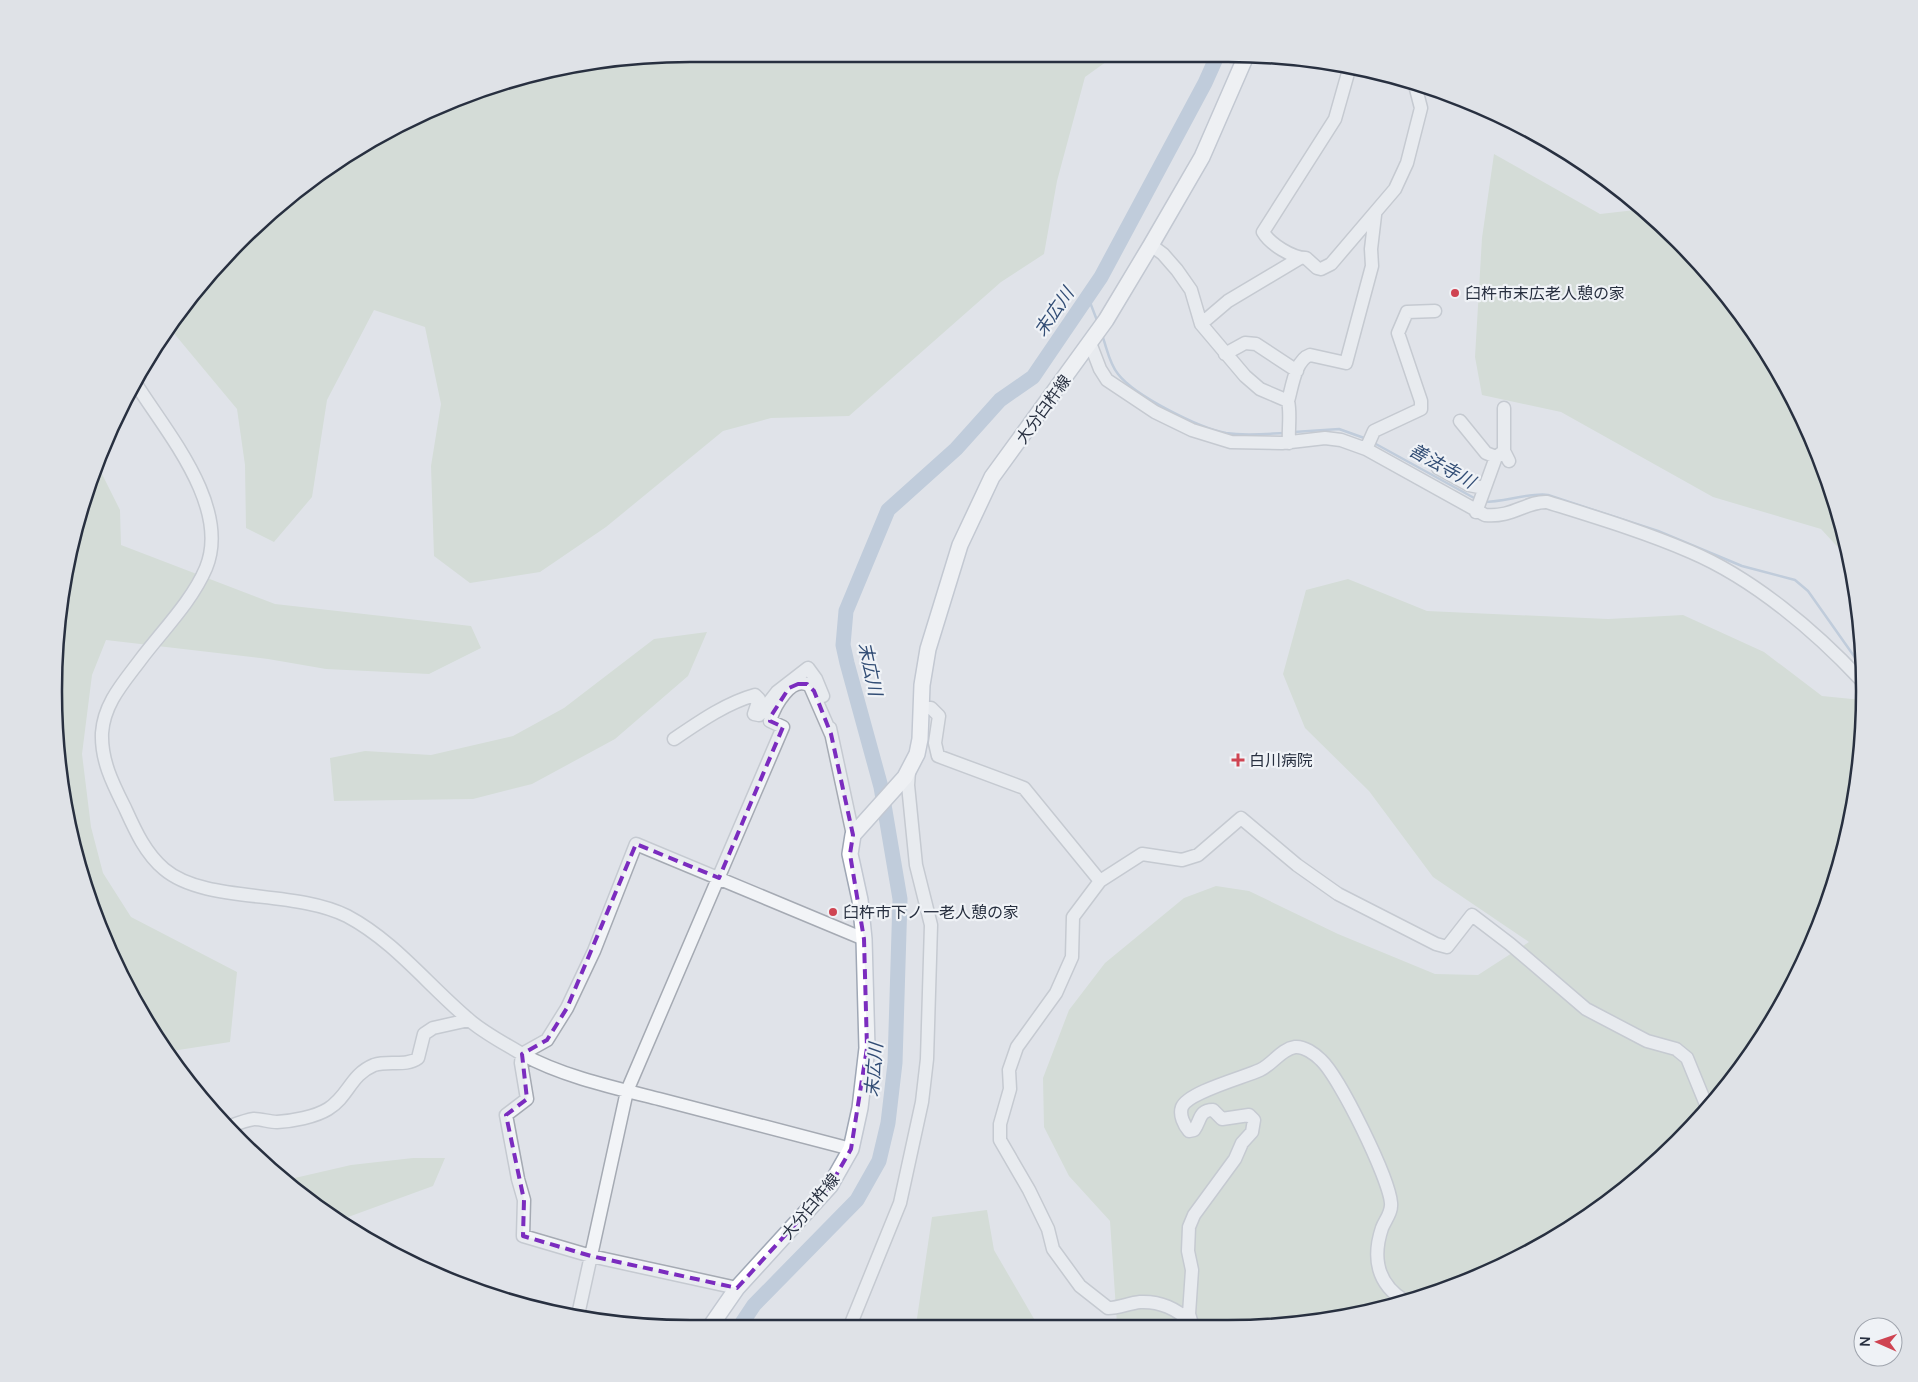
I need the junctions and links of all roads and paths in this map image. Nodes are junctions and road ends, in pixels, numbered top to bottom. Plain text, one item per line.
1 (1243, 63) edge
2 (1348, 75) edge
3 (1417, 92) edge
4 (1375, 214) junction
5 (1151, 245) junction
6 (1300, 258) junction
7 (1434, 311) dead end
8 (1201, 324) junction
9 (1091, 342) junction
10 (1225, 354) junction
11 (1297, 371) junction
12 (140, 390) edge
13 (1288, 401) junction
14 (1504, 408) dead end
15 (1460, 421) dead end
16 (1289, 441) junction
17 (1367, 448) junction
18 (1503, 456) junction
19 (1438, 468) dead end
20 (1483, 490) junction
21 (1477, 509) junction
22 (1855, 674) edge
23 (921, 708) junction
24 (831, 734) junction
25 (674, 739) dead end
26 (904, 777) junction
27 (855, 831) junction
28 (718, 878) junction
29 (1100, 881) junction
30 (864, 939) junction
31 (469, 1020) junction
32 (522, 1054) junction
33 (628, 1091) junction
34 (1704, 1100) edge
35 (236, 1124) edge
36 (851, 1149) junction
37 (591, 1256) junction
38 (737, 1288) junction
39 (1397, 1296) edge
40 (579, 1309) edge
41 (714, 1320) edge
42 (852, 1320) edge
43 (1188, 1320) edge
44 (1190, 1320) edge

1 - 5 main road, 大分臼杵線
2 - 6 street
3 - 4 street
4 - 6 street
4 - 11 street
5 - 8 street
5 - 9 main road, 大分臼杵線
6 - 8 street
7 - 17 street
8 - 10 street
9 - 16 street
9 - 23 main road, 大分臼杵線
10 - 11 street
10 - 13 street
11 - 13 street
12 - 31 street
13 - 16 street
14 - 18 street
15 - 18 street
16 - 17 street
17 - 21 street
18 - 20 street
19 - 20 street
20 - 21 street
21 - 22 street
23 - 26 main road, 大分臼杵線
23 - 29 street
24 - 25 street
24 - 27 street
24 - 28 street
26 - 27 main road
26 - 42 street
27 - 30 main road, 大分臼杵線
28 - 30 street
28 - 32 street
28 - 33 street
29 - 34 street
29 - 43 street
30 - 36 main road, 大分臼杵線
31 - 32 street
31 - 35 street
32 - 33 street
32 - 37 street
33 - 36 street
33 - 37 street
36 - 38 main road, 大分臼杵線
37 - 38 street
37 - 40 street
38 - 41 main road, 大分臼杵線
39 - 44 street

